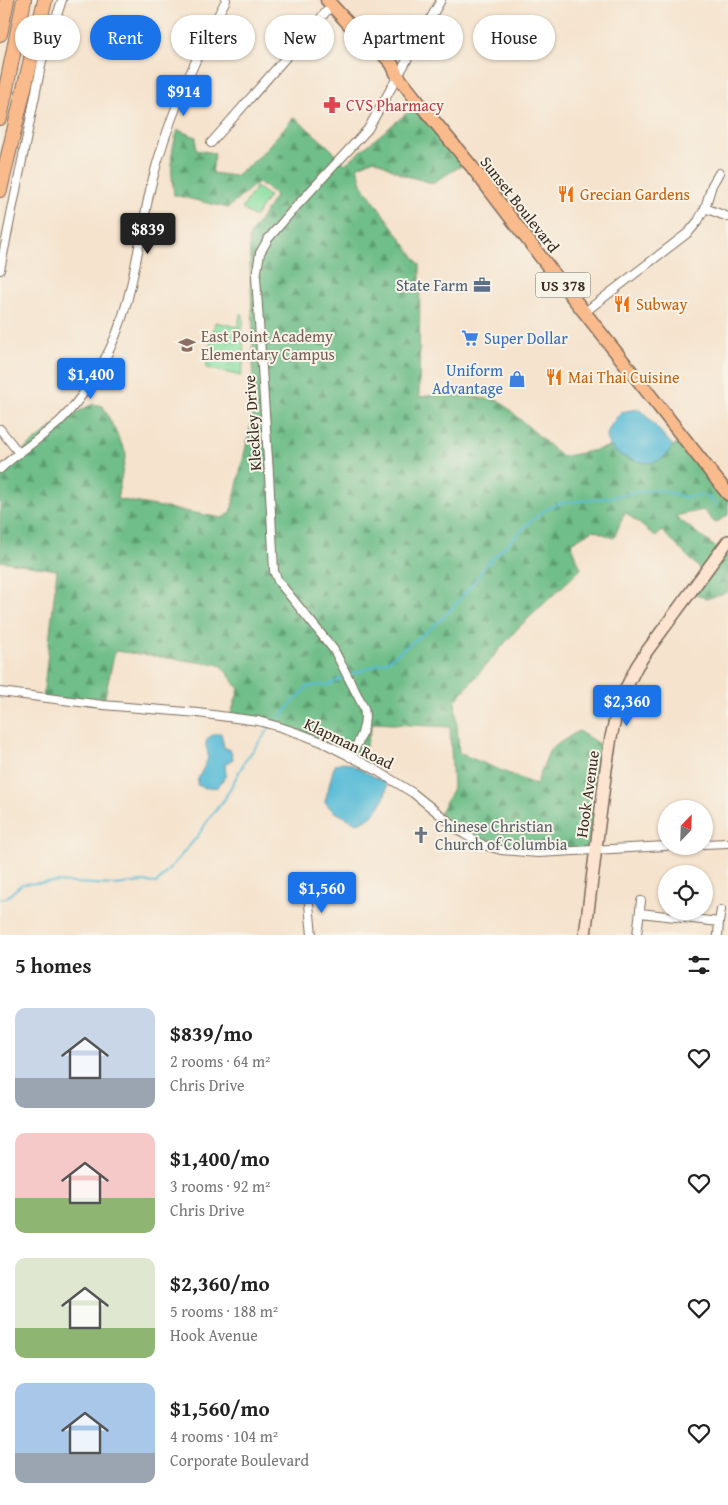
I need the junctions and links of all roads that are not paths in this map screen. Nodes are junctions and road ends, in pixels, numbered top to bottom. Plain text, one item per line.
1 (7, 0) edge
2 (24, 0) edge
3 (45, 0) edge
4 (62, 0) edge
5 (226, 0) edge
6 (441, 0) edge
7 (329, 2) edge
8 (0, 34) edge
9 (398, 75) junction
10 (0, 118) edge
11 (211, 143) dead end
12 (719, 173) dead end
13 (0, 190) edge
14 (705, 208) junction
15 (728, 217) edge
16 (0, 270) edge
17 (585, 312) junction
18 (0, 428) edge
19 (19, 453) junction
20 (0, 469) edge
21 (728, 494) edge
22 (728, 541) edge
23 (0, 692) edge
24 (350, 757) junction
25 (728, 843) edge
26 (713, 844) edge
27 (658, 846) edge
28 (596, 850) junction
29 (308, 894) dead end
30 (641, 901) dead end
31 (721, 910) dead end
32 (640, 913) junction
33 (719, 922) junction
34 (312, 935) edge
35 (585, 935) edge
36 (637, 935) edge
37 (718, 935) edge

1 - 8 highway
2 - 10 highway
3 - 13 highway
4 - 16 street
5 - 19 street
6 - 9 street, Kleckley Drive
7 - 9 main road, Sunset Boulevard / US 378
7 - 11 street
9 - 17 main road, Sunset Boulevard / US 378
9 - 24 street, Kleckley Drive
12 - 14 street
14 - 15 street
14 - 17 street
17 - 21 main road, Sunset Boulevard / US 378
18 - 19 street
19 - 20 street
22 - 28 street, Hook Avenue
23 - 24 street, Klapman Road
24 - 28 street, Klapman Road
25 - 26 street
27 - 28 street, Klapman Road
28 - 35 street, Hook Avenue
29 - 34 street
30 - 32 street
31 - 33 street
32 - 33 street
32 - 36 street
33 - 37 street

